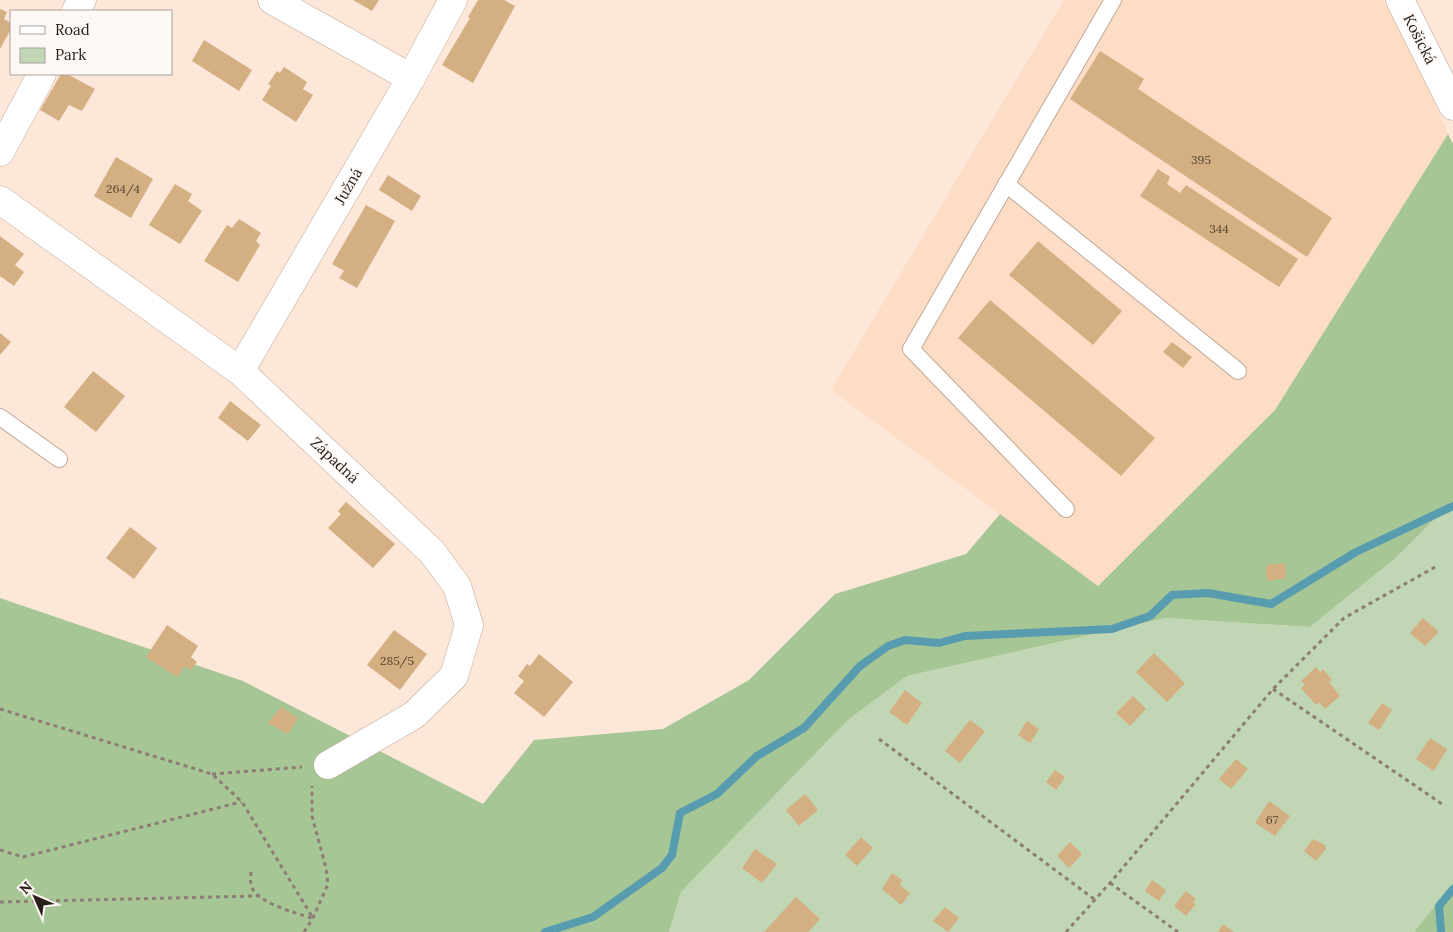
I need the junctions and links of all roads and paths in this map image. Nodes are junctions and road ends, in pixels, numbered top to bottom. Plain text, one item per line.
1 (272, 0) edge
2 (454, 0) edge
3 (1113, 0) edge
4 (1400, 0) edge
5 (41, 75) edge
6 (411, 78) junction
7 (1453, 106) edge
8 (0, 152) edge
9 (1006, 184) junction
10 (0, 200) edge
11 (240, 371) junction
12 (1238, 371) dead end
13 (0, 417) edge
14 (59, 459) dead end
15 (1066, 510) dead end
16 (1437, 566) dead end
17 (1273, 689) junction
18 (0, 709) edge
19 (878, 739) dead end
20 (328, 765) junction
21 (212, 774) junction
22 (242, 802) junction
23 (1445, 806) dead end
24 (0, 850) edge
25 (252, 872) dead end
26 (1110, 883) junction
27 (257, 896) junction
28 (1094, 899) junction
29 (0, 902) edge
30 (313, 918) junction
31 (304, 932) edge
32 (1066, 932) edge
33 (1178, 932) edge

1 - 6 street
2 - 6 street, Južná
3 - 9 lane
4 - 7 street, Košická
5 - 8 street
6 - 11 street, Južná
9 - 12 lane
9 - 15 lane
10 - 11 street, Západná
11 - 20 street, Západná
13 - 14 lane
16 - 17 path
17 - 23 path
17 - 26 path
18 - 21 path
19 - 28 path
20 - 21 path
20 - 30 path
21 - 22 path
22 - 24 path
22 - 30 path
25 - 27 path
26 - 28 path
26 - 33 path
27 - 29 path
27 - 30 path
28 - 32 path
30 - 31 path

